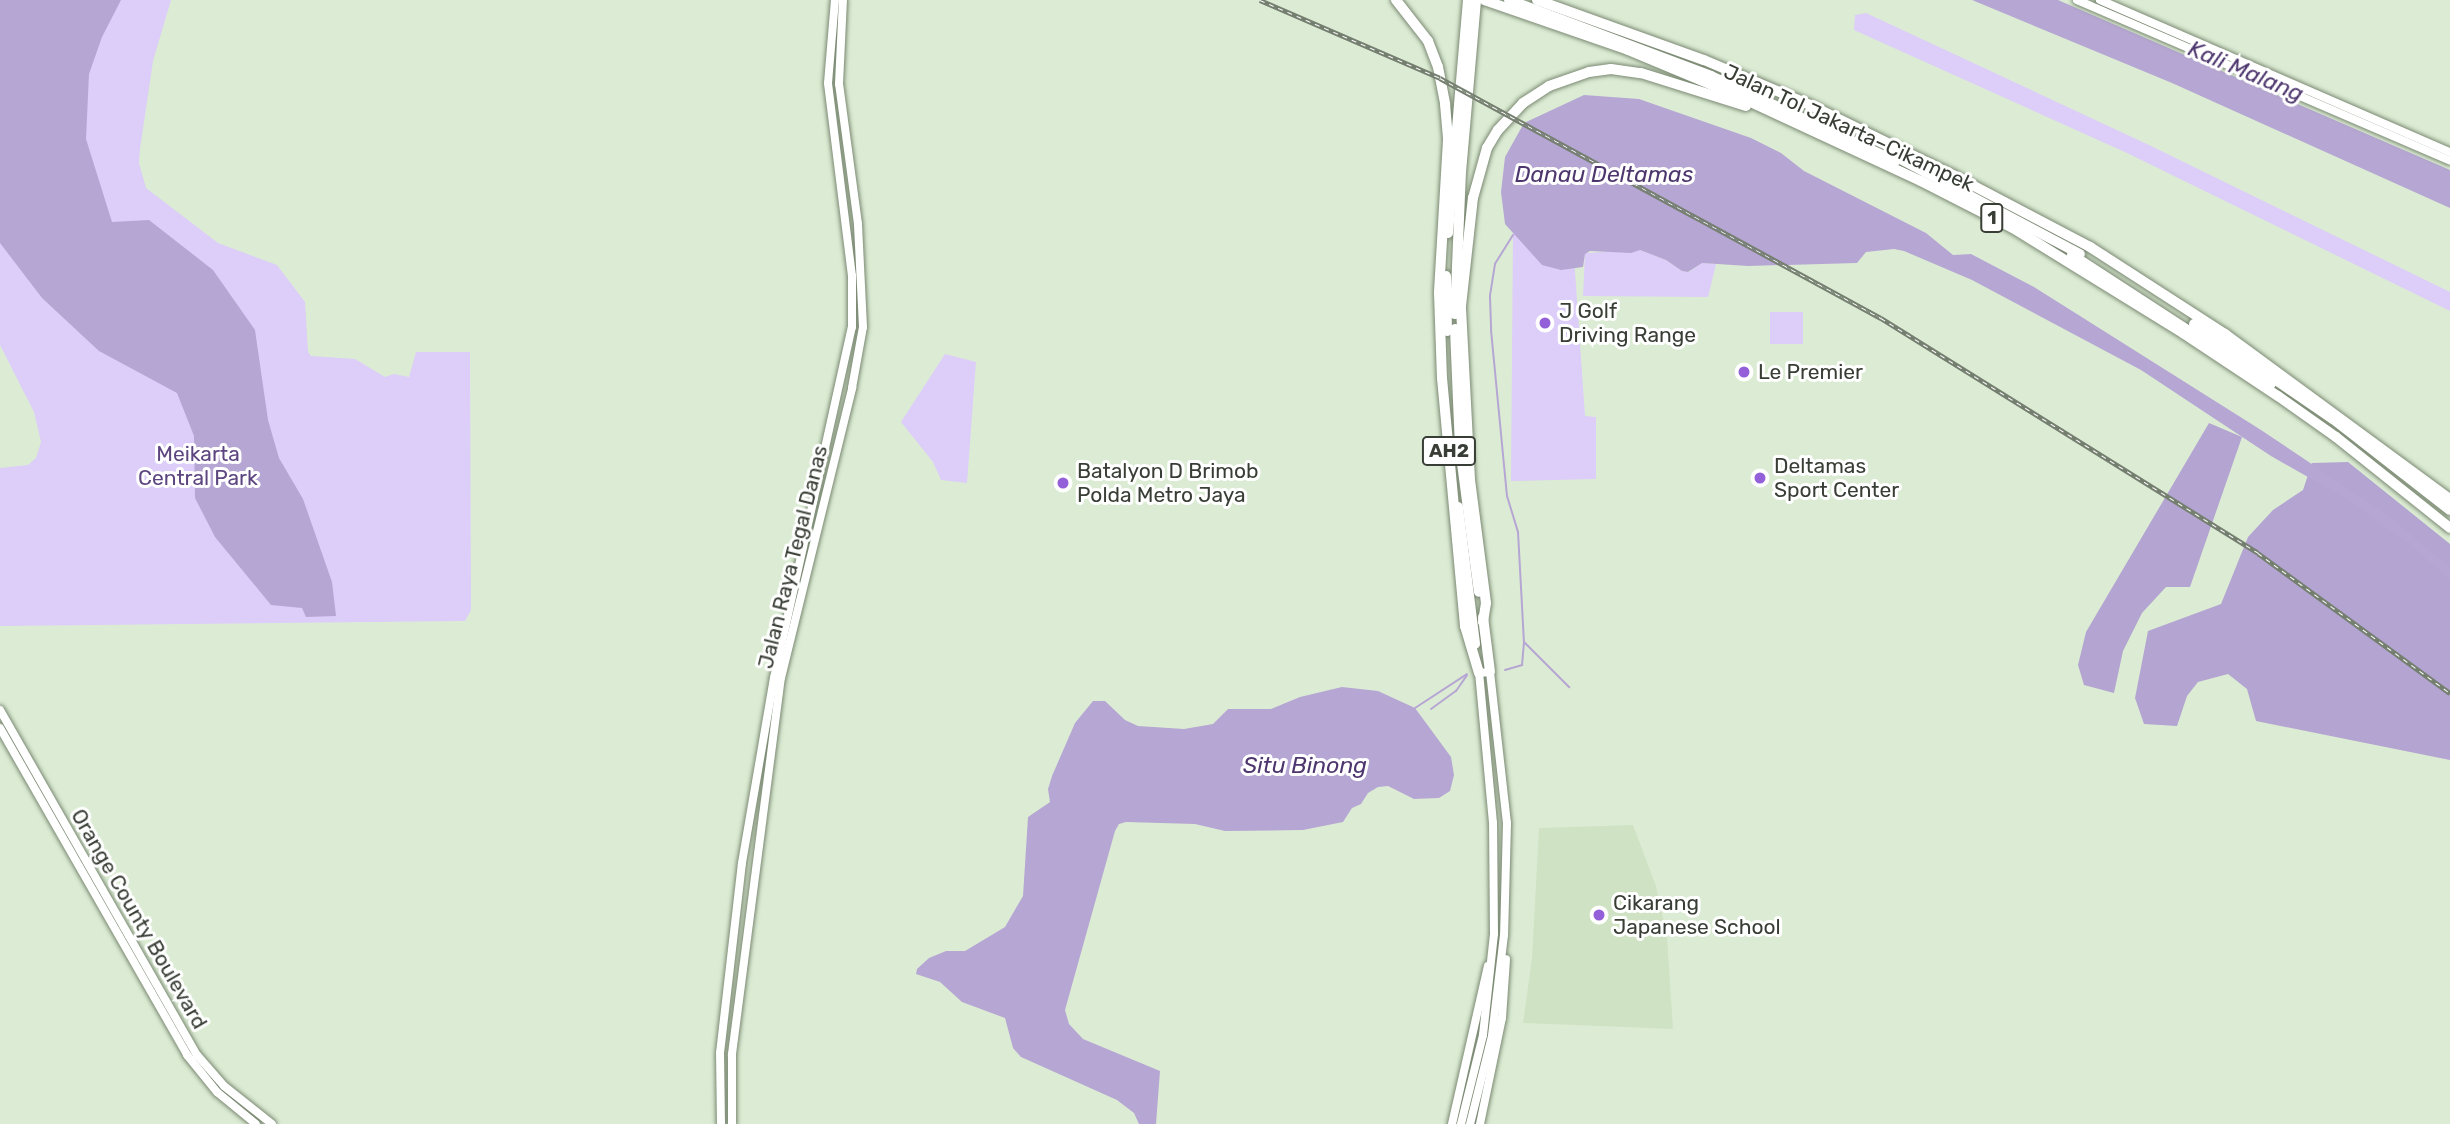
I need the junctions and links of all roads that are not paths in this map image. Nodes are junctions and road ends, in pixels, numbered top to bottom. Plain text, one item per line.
1 (835, 0) edge
2 (843, 0) edge
3 (1396, 0) edge
4 (1468, 0) edge
5 (1476, 0) edge
6 (1484, 0) edge
7 (1509, 0) edge
8 (1524, 0) edge
9 (1537, 0) edge
10 (1557, 0) edge
11 (2077, 0) edge
12 (2100, 0) edge
13 (1624, 30) junction
14 (1470, 33) junction
15 (1797, 122) junction
16 (2450, 152) edge
17 (2450, 161) edge
18 (1445, 227) junction
19 (2450, 499) edge
20 (2450, 510) edge
21 (2450, 519) edge
22 (2450, 528) edge
23 (1483, 622) junction
24 (1490, 672) junction
25 (1479, 673) junction
26 (778, 678) junction
27 (0, 710) edge
28 (0, 728) edge
29 (735, 928) junction
30 (746, 929) junction
31 (1494, 934) junction
32 (1504, 935) junction
33 (720, 1053) junction
34 (732, 1054) junction
35 (256, 1124) edge
36 (272, 1124) edge
37 (721, 1124) edge
38 (732, 1124) edge
39 (1452, 1124) edge
40 (1461, 1124) edge
41 (1470, 1124) edge
42 (1480, 1124) edge

1 - 26 main road, Jalan Raya Tegal Danas
2 - 26 main road, Jalan Raya Tegal Danas
3 - 18 highway
4 - 14 highway
5 - 14 highway
6 - 15 highway, Jalan Tol Jakarta–Cikampek / 1
7 - 21 highway, 1
8 - 20 highway, 1
9 - 13 highway, Jalan Tol Jakarta–Cikampek / 1
10 - 13 highway
11 - 17 main road
12 - 16 main road
13 - 19 highway, Jalan Tol Jakarta–Cikampek / 1
14 - 18 highway
14 - 23 highway, AH2
15 - 22 highway, Jalan Tol Jakarta–Cikampek / 1
15 - 23 highway
18 - 25 highway, AH2
23 - 24 highway, AH2
24 - 25 main road
24 - 32 main road, AH2
25 - 31 main road, AH2
26 - 29 main road, Jalan Raya Tegal Danas
26 - 30 main road, Jalan Raya Tegal Danas
27 - 36 main road, Orange County Boulevard
28 - 35 main road, Orange County Boulevard
29 - 30 main road
29 - 33 main road, Jalan Raya Tegal Danas
30 - 34 main road, Jalan Raya Tegal Danas
31 - 39 main road, AH2
31 - 40 main road
32 - 41 main road
32 - 42 main road, AH2
33 - 34 main road
33 - 37 main road, Jalan Raya Tegal Danas
34 - 38 main road, Jalan Raya Tegal Danas

